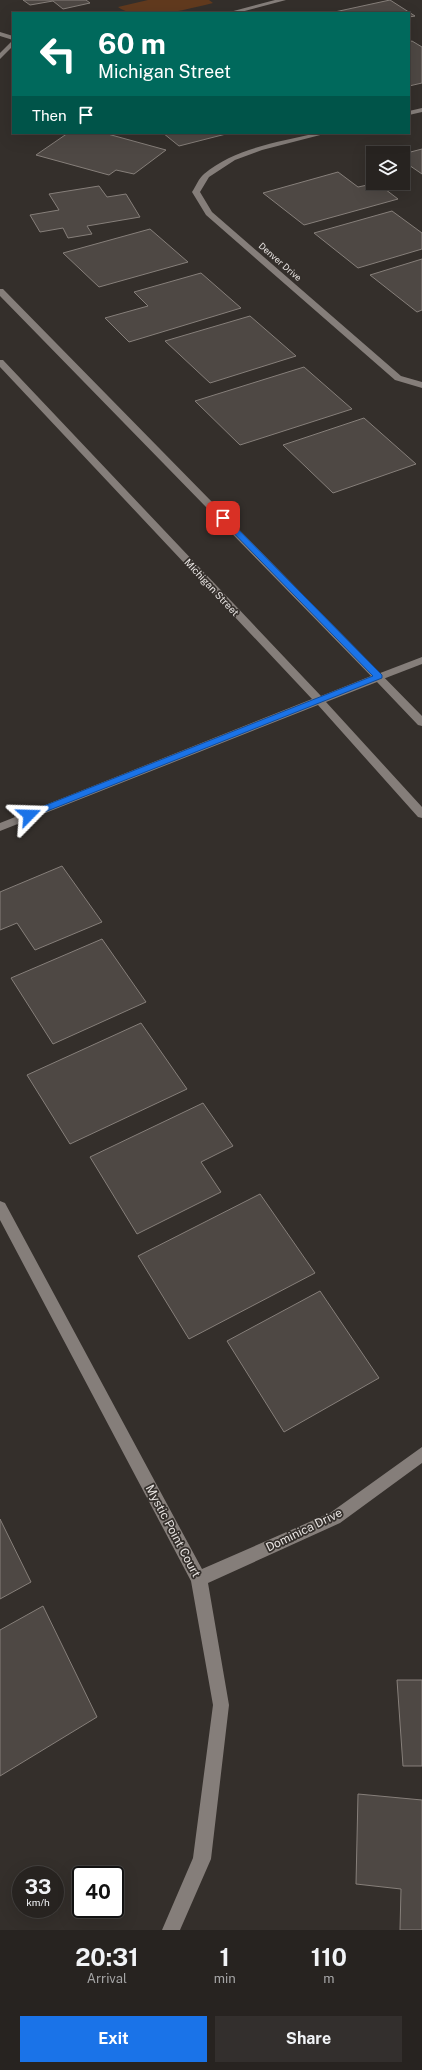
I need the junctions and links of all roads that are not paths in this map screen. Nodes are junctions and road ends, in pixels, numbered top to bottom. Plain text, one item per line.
1 (283, 0) edge
2 (233, 12) edge
3 (0, 34) edge
4 (12, 38) edge
5 (12, 43) edge
6 (0, 57) edge
7 (422, 110) edge
8 (410, 113) edge
9 (321, 134) edge
10 (0, 291) edge
11 (0, 362) edge
12 (422, 385) edge
13 (422, 660) edge
14 (379, 677) junction
15 (319, 700) junction
16 (422, 722) edge
17 (422, 814) edge
18 (0, 826) edge
19 (0, 1207) edge
20 (422, 1454) edge
21 (199, 1579) junction
22 (171, 1930) edge

1 - 2 street
3 - 4 street
5 - 6 street
7 - 8 street
9 - 12 street, Denver Drive
10 - 14 street
11 - 15 street, Michigan Street
13 - 14 street
14 - 15 street
14 - 16 street
15 - 17 street, Michigan Street
15 - 18 street
19 - 21 street, Mystic Point Court
20 - 21 street, Dominica Drive
21 - 22 street, Mystic Point Court

